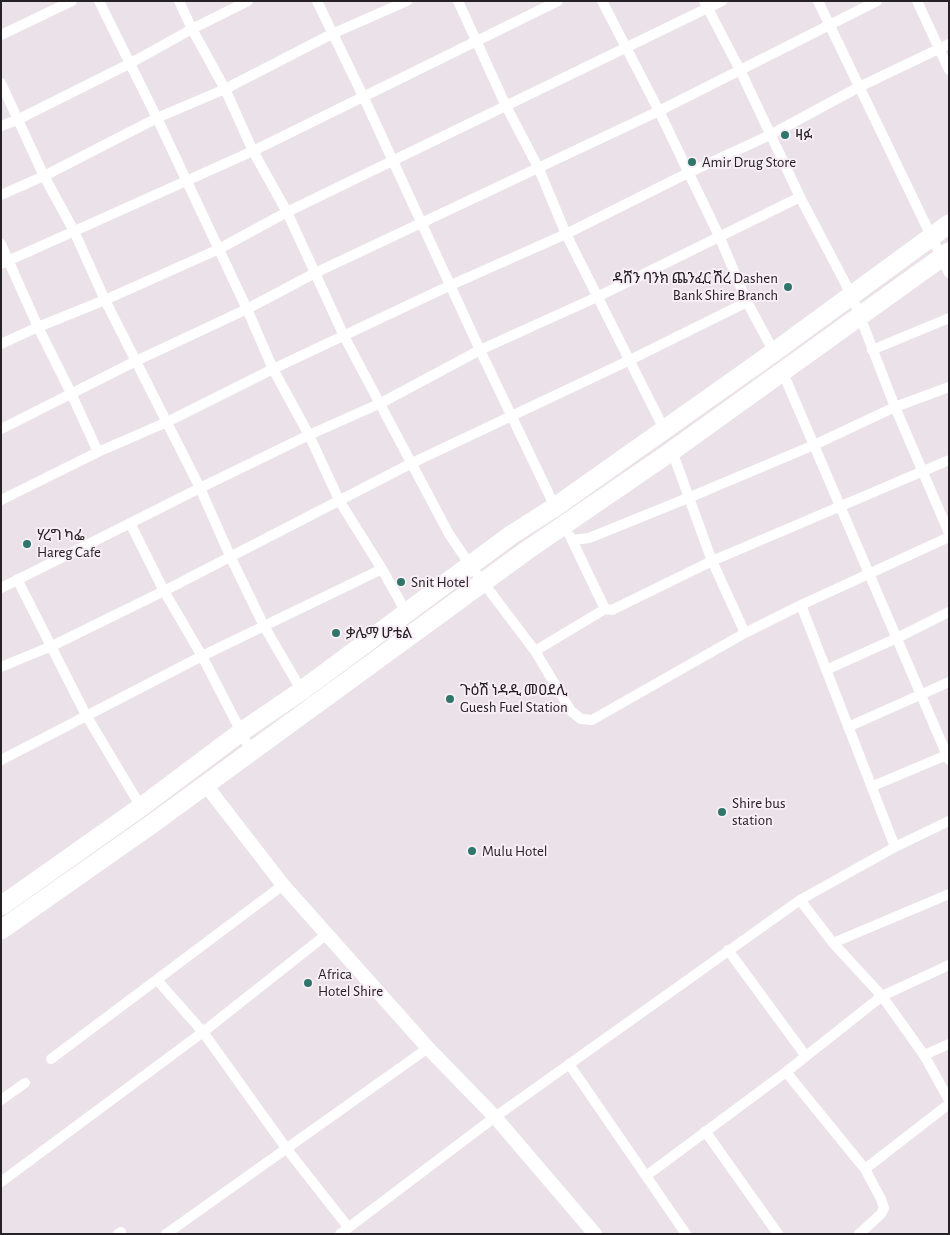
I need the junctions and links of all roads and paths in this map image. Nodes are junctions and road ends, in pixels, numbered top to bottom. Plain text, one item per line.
1 (72, 1) edge
2 (99, 1) edge
3 (179, 1) edge
4 (248, 1) edge
5 (317, 1) edge
6 (406, 1) edge
7 (458, 1) edge
8 (558, 1) edge
9 (602, 1) edge
10 (722, 1) edge
11 (818, 1) edge
12 (877, 1) edge
13 (917, 1) edge
14 (705, 5) edge
15 (829, 25) junction
16 (192, 29) junction
17 (332, 34) junction
18 (1, 35) edge
19 (476, 43) junction
20 (949, 44) edge
21 (626, 47) junction
22 (939, 49) junction
23 (129, 64) junction
24 (740, 70) junction
25 (949, 70) edge
26 (1, 83) edge
27 (859, 87) junction
28 (225, 89) junction
29 (364, 98) junction
30 (506, 106) junction
31 (660, 111) junction
32 (158, 118) junction
33 (17, 120) junction
34 (1, 126) edge
35 (770, 135) junction
36 (253, 151) junction
37 (392, 161) junction
38 (539, 169) junction
39 (688, 173) junction
40 (44, 176) junction
41 (187, 181) junction
42 (1, 195) edge
43 (800, 197) junction
44 (287, 212) junction
45 (422, 224) junction
46 (949, 224) edge
47 (74, 231) junction
48 (566, 234) junction
49 (932, 237) junction
50 (720, 238) junction
51 (1, 244) edge
52 (220, 249) junction
53 (946, 261) edge
54 (5, 262) edge
55 (315, 273) junction
56 (451, 285) junction
57 (852, 296) junction
58 (597, 298) junction
59 (105, 300) junction
60 (748, 302) junction
61 (247, 309) junction
62 (859, 316) junction
63 (949, 318) edge
64 (38, 327) junction
65 (344, 336) junction
66 (1, 344) edge
67 (480, 350) junction
68 (872, 350) junction
69 (774, 352) junction
70 (630, 360) junction
71 (136, 361) junction
72 (273, 369) junction
73 (782, 372) junction
74 (949, 387) edge
75 (71, 393) junction
76 (381, 403) junction
77 (896, 407) junction
78 (512, 416) junction
79 (167, 422) junction
80 (1, 429) edge
81 (664, 429) junction
82 (309, 435) junction
83 (814, 445) junction
84 (672, 451) junction
85 (98, 452) junction
86 (949, 460) edge
87 (412, 464) junction
88 (923, 471) junction
89 (200, 488) junction
90 (688, 498) junction
91 (1, 500) edge
92 (340, 502) junction
93 (555, 507) junction
94 (839, 507) junction
95 (130, 522) junction
96 (949, 533) edge
97 (568, 534) junction
98 (949, 537) edge
99 (231, 558) junction
100 (712, 561) junction
101 (470, 565) junction
102 (382, 569) junction
103 (869, 574) junction
104 (17, 579) junction
105 (484, 583) junction
106 (1, 588) edge
107 (164, 592) junction
108 (425, 600) junction
109 (801, 605) junction
110 (605, 609) junction
111 (949, 612) edge
112 (407, 614) junction
113 (437, 617) junction
114 (264, 626) junction
115 (744, 633) junction
116 (897, 638) junction
117 (52, 646) junction
118 (535, 651) junction
119 (202, 656) junction
120 (1, 667) edge
121 (826, 670) junction
122 (949, 682) edge
123 (301, 691) junction
124 (922, 695) junction
125 (312, 708) junction
126 (86, 715) junction
127 (848, 727) junction
128 (241, 732) junction
129 (251, 751) junction
130 (948, 756) edge
131 (1, 760) edge
132 (194, 767) junction
133 (205, 784) junction
134 (873, 786) junction
135 (141, 807) junction
136 (949, 821) edge
137 (895, 847) junction
138 (283, 885) junction
139 (949, 894) edge
140 (800, 900) junction
141 (1, 906) edge
142 (1, 930) edge
143 (327, 934) junction
144 (834, 943) junction
145 (728, 950) junction
146 (949, 965) edge
147 (157, 980) junction
148 (882, 996) junction
149 (203, 1032) junction
150 (949, 1044) edge
151 (428, 1048) junction
152 (805, 1055) junction
153 (924, 1055) junction
154 (51, 1059) dead end
155 (569, 1064) junction
156 (786, 1072) junction
157 (25, 1083) dead end
158 (1, 1100) edge
159 (949, 1102) edge
160 (495, 1117) junction
161 (705, 1131) junction
162 (286, 1148) junction
163 (865, 1169) junction
164 (646, 1176) junction
165 (1, 1182) edge
166 (348, 1227) junction
167 (166, 1234) edge
168 (340, 1234) edge
169 (595, 1234) edge
170 (686, 1234) edge
171 (778, 1234) edge
172 (859, 1234) edge

1 - 18 street
2 - 23 street
3 - 16 street
4 - 16 street
5 - 17 street
6 - 17 street
7 - 19 street
8 - 19 street
9 - 21 street
10 - 14 street
11 - 15 street
12 - 15 street
13 - 22 street
14 - 21 street
14 - 24 street
15 - 24 street
15 - 27 street
16 - 23 street
16 - 28 street
17 - 28 street
17 - 29 street
19 - 29 street
19 - 30 street
20 - 22 street
21 - 30 street
21 - 31 street
22 - 25 street
22 - 27 street
23 - 32 street
23 - 33 street
24 - 31 street
24 - 35 street
26 - 33 street
27 - 35 street
27 - 49 street
28 - 32 street
28 - 36 street
29 - 36 street
29 - 37 street
30 - 37 street
30 - 38 street
31 - 38 street
31 - 39 street
32 - 40 street
32 - 41 street
33 - 34 street
33 - 40 street
35 - 39 street
35 - 43 street
36 - 41 street
36 - 44 street
37 - 44 street
37 - 45 street
38 - 45 street
38 - 48 street
39 - 48 street
39 - 50 street
40 - 42 street
40 - 47 street
41 - 47 street
41 - 52 street
43 - 50 street
43 - 57 street
44 - 52 street
44 - 55 street
45 - 55 street
45 - 56 street
46 - 49 highway
47 - 54 street
47 - 59 street
48 - 56 street
48 - 58 street
49 - 53 street
49 - 57 highway
50 - 58 street
50 - 60 street
51 - 54 street
52 - 59 street
52 - 61 street
53 - 62 highway
54 - 64 street
55 - 61 street
55 - 65 street
56 - 65 street
56 - 67 street
57 - 62 street
57 - 69 highway
58 - 67 street
58 - 70 street
59 - 64 street
59 - 71 street
60 - 69 street
60 - 70 street
61 - 71 street
61 - 72 street
62 - 68 street
62 - 73 highway
63 - 68 street
64 - 66 street
64 - 75 street
65 - 72 street
65 - 76 street
67 - 76 street
67 - 78 street
68 - 77 street
69 - 81 highway
70 - 78 street
70 - 81 street
71 - 75 street
71 - 79 street
72 - 79 street
72 - 82 street
73 - 83 street
73 - 84 highway
74 - 77 street
75 - 80 street
75 - 85 street
76 - 82 street
76 - 87 street
77 - 83 street
77 - 88 street
78 - 87 street
78 - 93 street
79 - 85 street
79 - 89 street
81 - 93 highway
82 - 89 street
82 - 92 street
83 - 90 street
83 - 94 street
84 - 90 street
84 - 97 highway
85 - 91 street
86 - 88 street
87 - 92 street
87 - 101 street
88 - 94 street
88 - 96 street
89 - 95 street
89 - 99 street
90 - 97 street
90 - 100 street
92 - 99 street
92 - 102 street
93 - 101 highway
94 - 100 street
94 - 103 street
95 - 104 street
95 - 107 street
97 - 105 highway
97 - 110 street
98 - 103 street
99 - 107 street
99 - 114 street
100 - 110 street
100 - 115 street
101 - 105 street
101 - 108 highway
102 - 112 street
102 - 114 street
103 - 109 street
103 - 116 street
104 - 106 street
104 - 117 street
105 - 113 highway
105 - 118 street
107 - 117 street
107 - 119 street
108 - 112 highway
108 - 113 highway
109 - 115 street
109 - 121 street
110 - 118 street
111 - 116 street
112 - 123 highway
113 - 125 highway
114 - 119 street
114 - 123 street
115 - 118 street
116 - 121 street
116 - 124 street
117 - 120 street
117 - 126 street
119 - 126 street
119 - 128 street
121 - 127 street
122 - 124 street
123 - 125 street
123 - 128 highway
124 - 127 street
124 - 130 street
125 - 129 highway
126 - 131 street
126 - 135 street
127 - 134 street
128 - 129 street
128 - 132 highway
129 - 133 highway
130 - 134 street
132 - 133 street
132 - 135 highway
133 - 138 street
133 - 142 highway
134 - 137 street
135 - 141 highway
136 - 137 street
137 - 140 street
138 - 143 street
138 - 147 street
139 - 144 street
140 - 144 street
140 - 145 street
143 - 149 street
143 - 151 street
144 - 148 street
145 - 152 street
145 - 155 street
146 - 148 street
147 - 149 street
147 - 154 street
148 - 152 street
148 - 153 street
149 - 162 street
149 - 165 street
150 - 153 street
151 - 160 street
151 - 162 street
152 - 156 street
153 - 159 street
155 - 160 street
155 - 164 street
156 - 161 street
156 - 163 street
157 - 158 street
159 - 163 street
160 - 166 street
160 - 169 street
161 - 164 street
161 - 171 street
162 - 166 street
162 - 167 street
163 - 172 street
164 - 170 street
166 - 168 street

